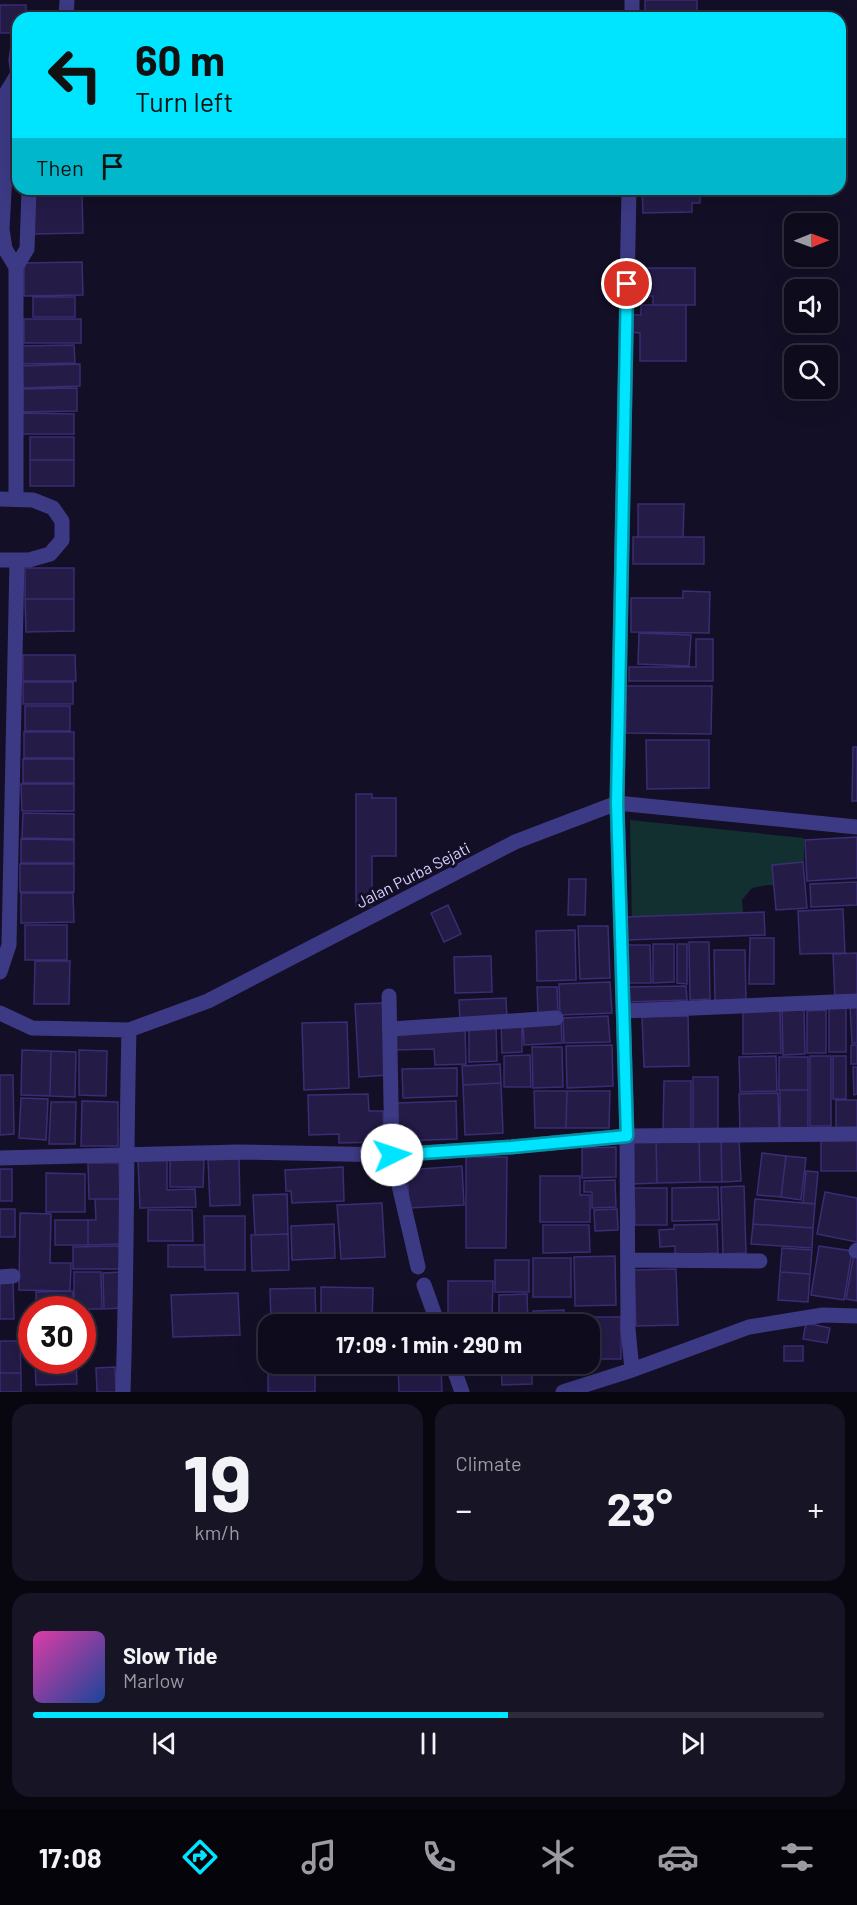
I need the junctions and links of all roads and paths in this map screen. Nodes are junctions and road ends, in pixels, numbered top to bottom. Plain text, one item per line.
1 (12, 85) edge
2 (12, 155) edge
3 (29, 195) edge
4 (628, 195) edge
5 (16, 267) junction
6 (0, 499) edge
7 (16, 499) junction
8 (0, 560) edge
9 (17, 560) junction
10 (617, 803) junction
11 (857, 827) edge
12 (0, 972) edge
13 (389, 996) dead end
14 (857, 1001) edge
15 (623, 1011) junction
16 (0, 1013) edge
17 (556, 1018) dead end
18 (391, 1029) junction
19 (129, 1030) junction
20 (857, 1134) edge
21 (627, 1136) junction
22 (126, 1154) junction
23 (392, 1155) junction
24 (0, 1158) edge
25 (629, 1260) junction
26 (760, 1261) dead end
27 (418, 1267) dead end
28 (424, 1285) dead end
29 (434, 1314) edge
30 (857, 1316) edge
31 (631, 1364) junction
32 (456, 1374) edge
33 (123, 1392) edge
34 (462, 1392) edge
35 (563, 1392) edge

1 - 2 street
2 - 5 street
3 - 5 street
4 - 10 street
5 - 7 street
6 - 7 street
7 - 9 street
8 - 9 street
9 - 12 street
10 - 11 street, Jalan Purba Sejati
10 - 15 street
10 - 19 street, Jalan Purba Sejati
13 - 18 street
14 - 15 street
15 - 21 street
16 - 19 street, Jalan Purba Sejati
17 - 18 street
18 - 23 street
19 - 22 street
20 - 21 street
21 - 23 street
21 - 25 street
22 - 23 street
22 - 24 street
22 - 33 street
23 - 27 street
25 - 26 street
25 - 31 street
28 - 29 street
30 - 31 street
31 - 35 street
32 - 34 street

